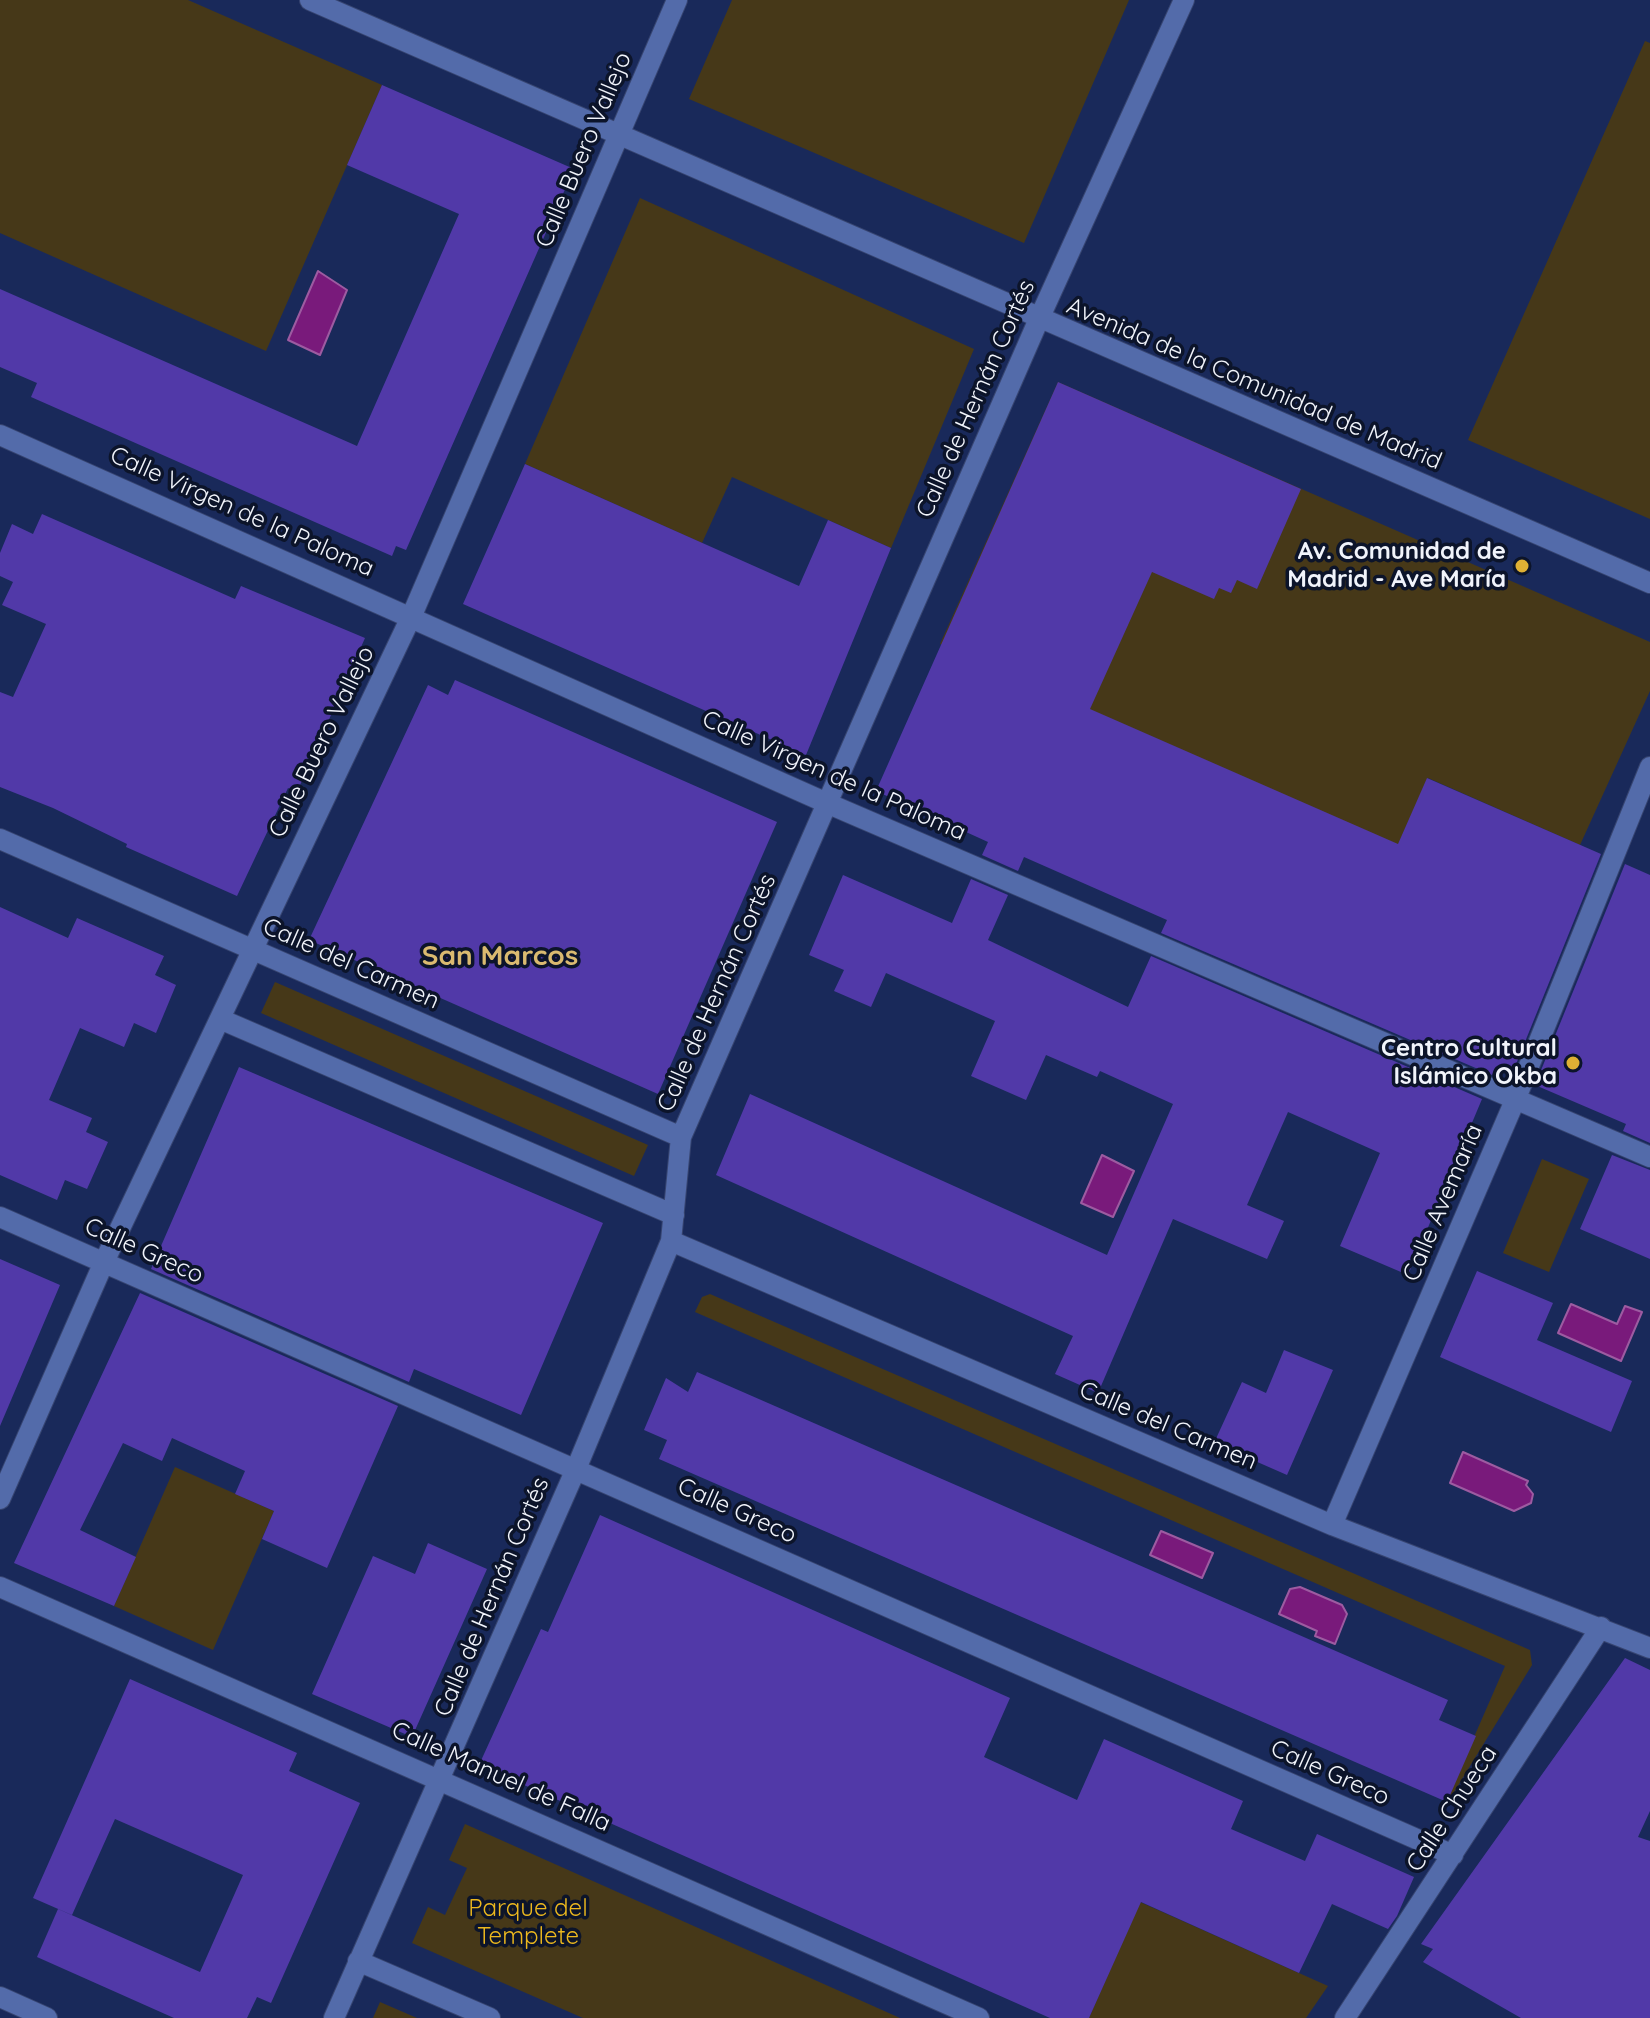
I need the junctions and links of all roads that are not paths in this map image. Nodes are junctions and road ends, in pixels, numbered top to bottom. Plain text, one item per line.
1 (310, 0) edge
2 (677, 0) edge
3 (1184, 0) edge
4 (618, 135) junction
5 (1039, 319) junction
6 (0, 435) edge
7 (1650, 583) edge
8 (412, 615) junction
9 (1650, 767) edge
10 (829, 804) junction
11 (0, 839) edge
12 (252, 949) junction
13 (220, 1019) junction
14 (1516, 1098) junction
15 (681, 1137) junction
16 (1650, 1157) edge
17 (674, 1215) junction
18 (0, 1217) edge
19 (671, 1241) junction
20 (104, 1262) junction
21 (576, 1469) junction
22 (0, 1499) edge
23 (1332, 1525) junction
24 (0, 1587) edge
25 (1601, 1627) junction
26 (1650, 1648) edge
27 (441, 1778) junction
28 (1453, 1855) junction
29 (358, 1961) junction
30 (0, 1997) edge
31 (47, 2018) edge
32 (334, 2018) edge
33 (490, 2018) edge
34 (979, 2018) edge
35 (1345, 2018) edge

1 - 4 street, Avenida de la Comunidad de Madrid
2 - 4 street, Calle Buero Vallejo
3 - 5 street, Calle de Hernán Cortés
4 - 5 street, Avenida de la Comunidad de Madrid
4 - 8 street, Calle Buero Vallejo
5 - 7 street, Avenida de la Comunidad de Madrid
5 - 10 street, Calle de Hernán Cortés
6 - 8 street, Calle Virgen de la Paloma
8 - 10 street, Calle Virgen de la Paloma
8 - 12 street, Calle Buero Vallejo
9 - 14 street, Calle Avemaría
10 - 14 street, Calle Virgen de la Paloma
10 - 15 street, Calle de Hernán Cortés
11 - 12 street, Calle del Carmen
12 - 13 street, Calle Buero Vallejo
12 - 15 street, Calle del Carmen
13 - 17 street
13 - 20 street, Calle Buero Vallejo
14 - 16 street, Calle Virgen de la Paloma
14 - 23 street, Calle Avemaría
15 - 17 street, Calle de Hernán Cortés
17 - 19 street, Calle de Hernán Cortés
18 - 20 street, Calle Greco
19 - 21 street, Calle de Hernán Cortés
19 - 23 street, Calle del Carmen
20 - 21 street, Calle Greco
20 - 22 street, Calle Buero Vallejo
21 - 27 street, Calle de Hernán Cortés
21 - 28 street, Calle Greco
23 - 25 street, Calle del Carmen
24 - 27 street, Calle Manuel de Falla
25 - 26 street, Calle del Carmen
25 - 28 street, Calle Chueca
27 - 29 street, Calle de Hernán Cortés
27 - 34 street, Calle Manuel de Falla
28 - 35 street, Calle Chueca
29 - 32 street, Calle de Hernán Cortés
29 - 33 street
30 - 31 street

